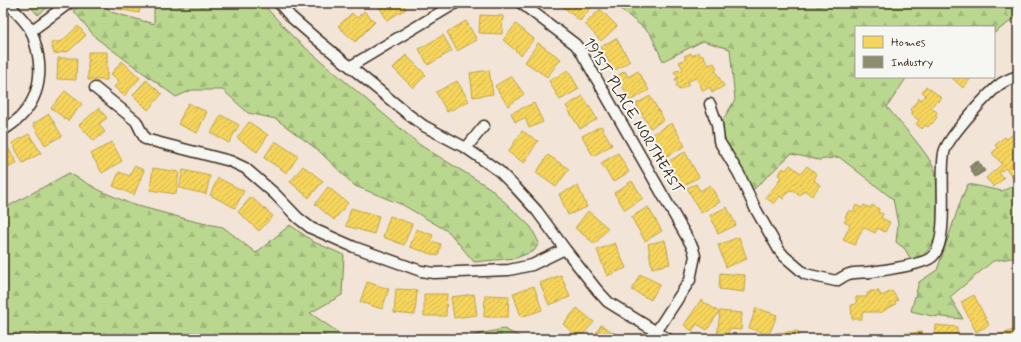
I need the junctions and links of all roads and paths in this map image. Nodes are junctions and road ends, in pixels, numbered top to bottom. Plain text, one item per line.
1 (8, 3) edge
2 (69, 3) edge
3 (279, 3) edge
4 (456, 3) edge
5 (521, 3) edge
6 (31, 31) junction
7 (351, 66) junction
8 (1018, 76) edge
9 (95, 88) dead end
10 (710, 104) dead end
11 (484, 126) dead end
12 (3, 130) edge
13 (466, 148) junction
14 (565, 249) junction
15 (656, 332) junction
16 (668, 339) edge

1 - 6 street
2 - 6 street
3 - 7 street
4 - 7 street
5 - 15 street, 191ST PLACE NORTHEAST
6 - 12 street
7 - 13 street
8 - 10 street
9 - 14 street
11 - 13 street
13 - 14 street
14 - 15 street
15 - 16 street

